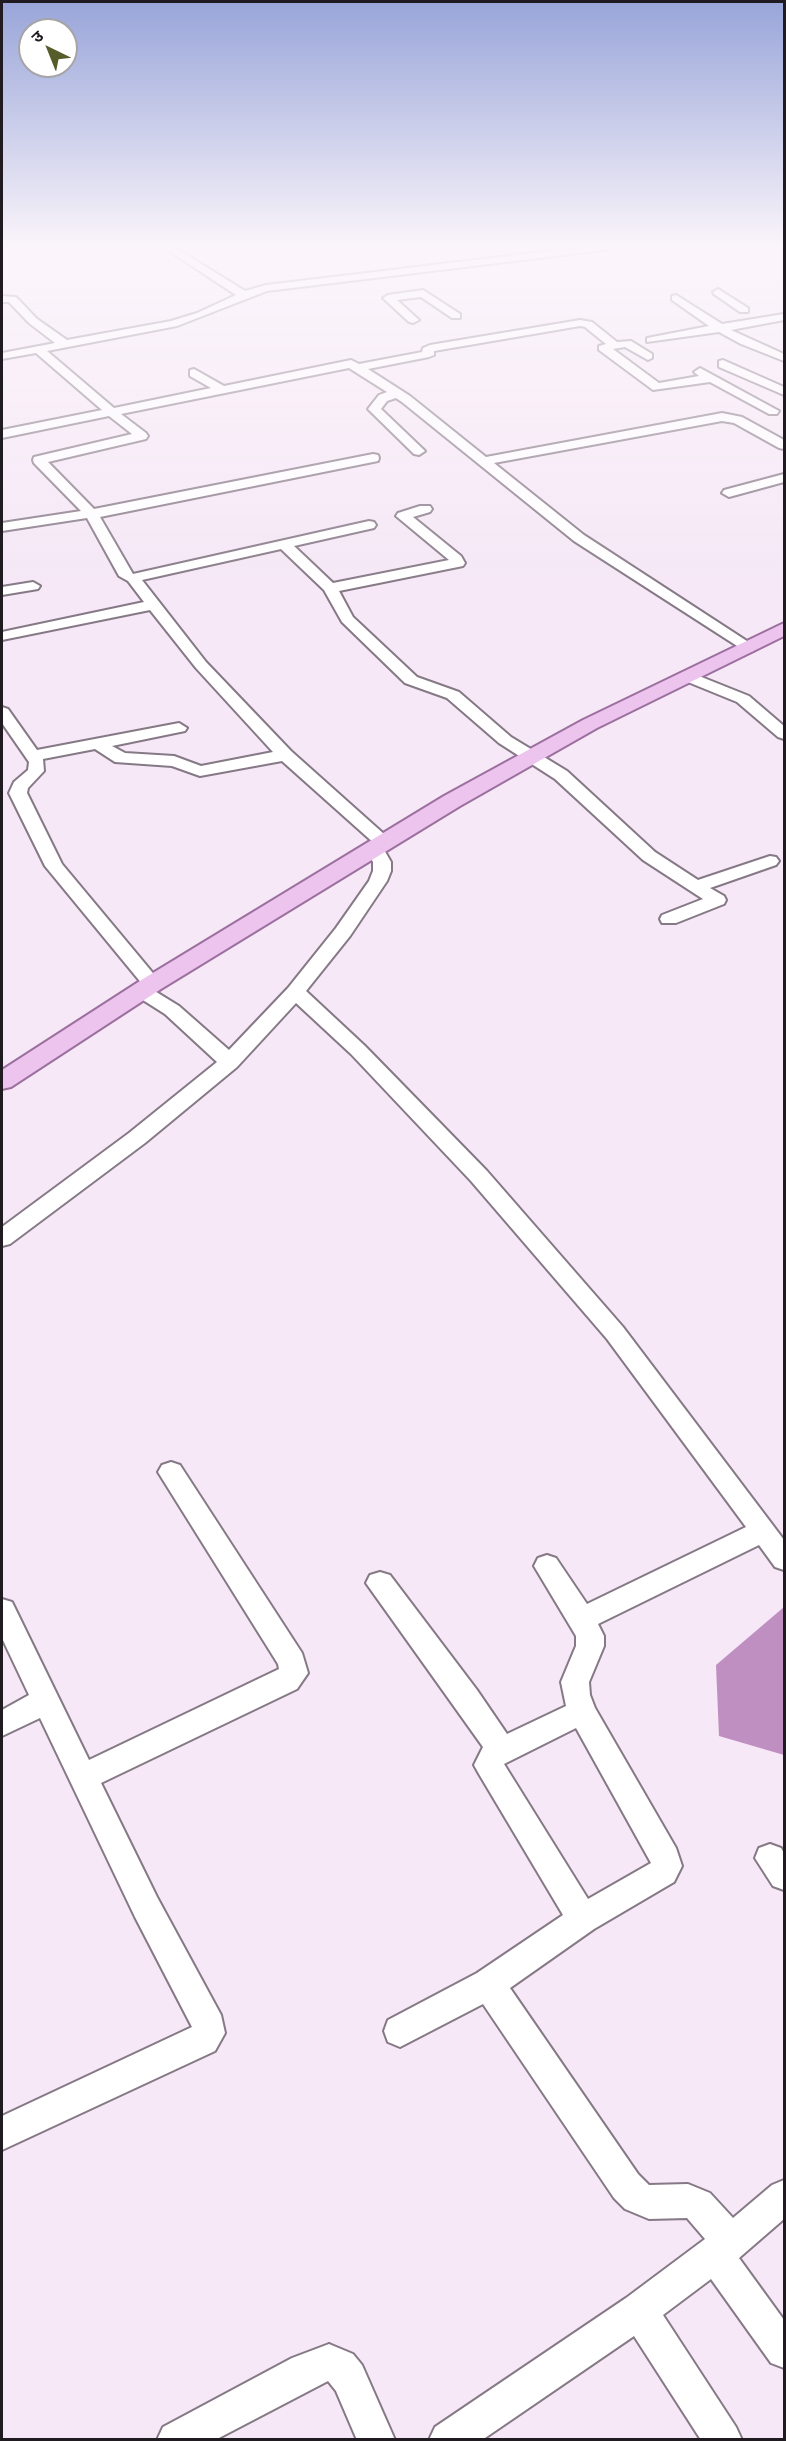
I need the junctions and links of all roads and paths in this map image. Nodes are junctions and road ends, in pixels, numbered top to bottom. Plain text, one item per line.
1 (51, 361) edge
2 (393, 361) edge
3 (626, 361) edge
4 (621, 362) joint
5 (723, 364) dead end
6 (357, 368) junction
7 (696, 370) dead end
8 (194, 373) dead end
9 (712, 378) junction
10 (784, 381) edge
11 (771, 385) junction
12 (221, 389) junction
13 (784, 391) edge
14 (397, 393) junction
15 (779, 410) edge
16 (112, 412) junction
17 (738, 420) junction
18 (43, 426) junction
19 (2, 434) edge
20 (784, 445) edge
21 (419, 451) dead end
22 (72, 452) junction
23 (373, 458) dead end
24 (484, 461) junction
25 (784, 478) edge
26 (729, 493) dead end
27 (425, 509) dead end
28 (92, 515) junction
29 (369, 525) dead end
30 (2, 527) edge
31 (284, 544) junction
32 (133, 578) junction
33 (33, 586) dead end
34 (330, 588) junction
35 (2, 591) edge
36 (154, 605) junction
37 (782, 634) edge
38 (2, 636) edge
39 (748, 648) junction
40 (689, 677) junction
41 (2, 712) edge
42 (179, 728) dead end
43 (784, 734) edge
44 (96, 743) junction
45 (285, 755) junction
46 (33, 756) junction
47 (532, 756) junction
48 (20, 786) junction
49 (2, 790) edge
50 (380, 846) junction
51 (770, 861) dead end
52 (697, 886) junction
53 (669, 919) dead end
54 (147, 988) junction
55 (295, 992) junction
56 (230, 1062) junction
57 (2, 1081) edge
58 (2, 1238) edge
59 (171, 1472) dead end
60 (763, 1531) junction
61 (784, 1559) edge
62 (547, 1566) dead end
63 (380, 1583) dead end
64 (2, 1610) edge
65 (582, 1619) junction
66 (45, 1701) junction
67 (582, 1712) junction
68 (2, 1724) edge
69 (502, 1751) junction
70 (83, 1777) junction
71 (583, 1919) junction
72 (488, 1984) junction
73 (400, 2031) dead end
74 (2, 2133) edge
75 (784, 2196) edge
76 (723, 2248) junction
77 (639, 2311) junction
78 (784, 2350) edge
79 (176, 2439) edge
80 (376, 2439) edge
81 (448, 2439) edge
82 (723, 2439) edge

1 - 16 street
2 - 6 street
3 - 4 street
4 - 9 street
5 - 11 street
6 - 12 street
6 - 14 street
7 - 9 street
8 - 12 street
9 - 15 street
10 - 11 street
11 - 13 street
12 - 16 street
14 - 21 street
14 - 24 street
15 - 17 street
16 - 18 street
16 - 22 street
17 - 20 street
17 - 24 street
18 - 19 street
18 - 22 street
22 - 28 street
23 - 28 street
24 - 39 street
25 - 26 street
27 - 34 street
28 - 30 street
28 - 32 street
29 - 31 street
31 - 32 street
31 - 34 street
32 - 36 street
33 - 35 street
34 - 47 street
36 - 38 street
36 - 45 street
37 - 39 main road
39 - 40 main road
40 - 43 street
40 - 47 main road
41 - 46 street
42 - 44 street
44 - 45 street
44 - 46 street
45 - 50 street
46 - 48 street
47 - 50 main road
47 - 52 street
48 - 49 street
48 - 54 street
50 - 54 main road
50 - 55 street
51 - 52 street
52 - 53 street
54 - 56 street
54 - 57 main road
55 - 56 street
55 - 60 street
56 - 58 street
59 - 70 street
60 - 61 street
60 - 65 street
62 - 65 street
63 - 69 street
64 - 66 street
65 - 67 street
66 - 68 street
66 - 70 street
67 - 69 street
67 - 71 street
69 - 71 street
70 - 74 street
71 - 72 street
72 - 73 street
72 - 76 street
75 - 76 street
76 - 77 street
76 - 78 street
77 - 81 street
77 - 82 street
79 - 80 street

